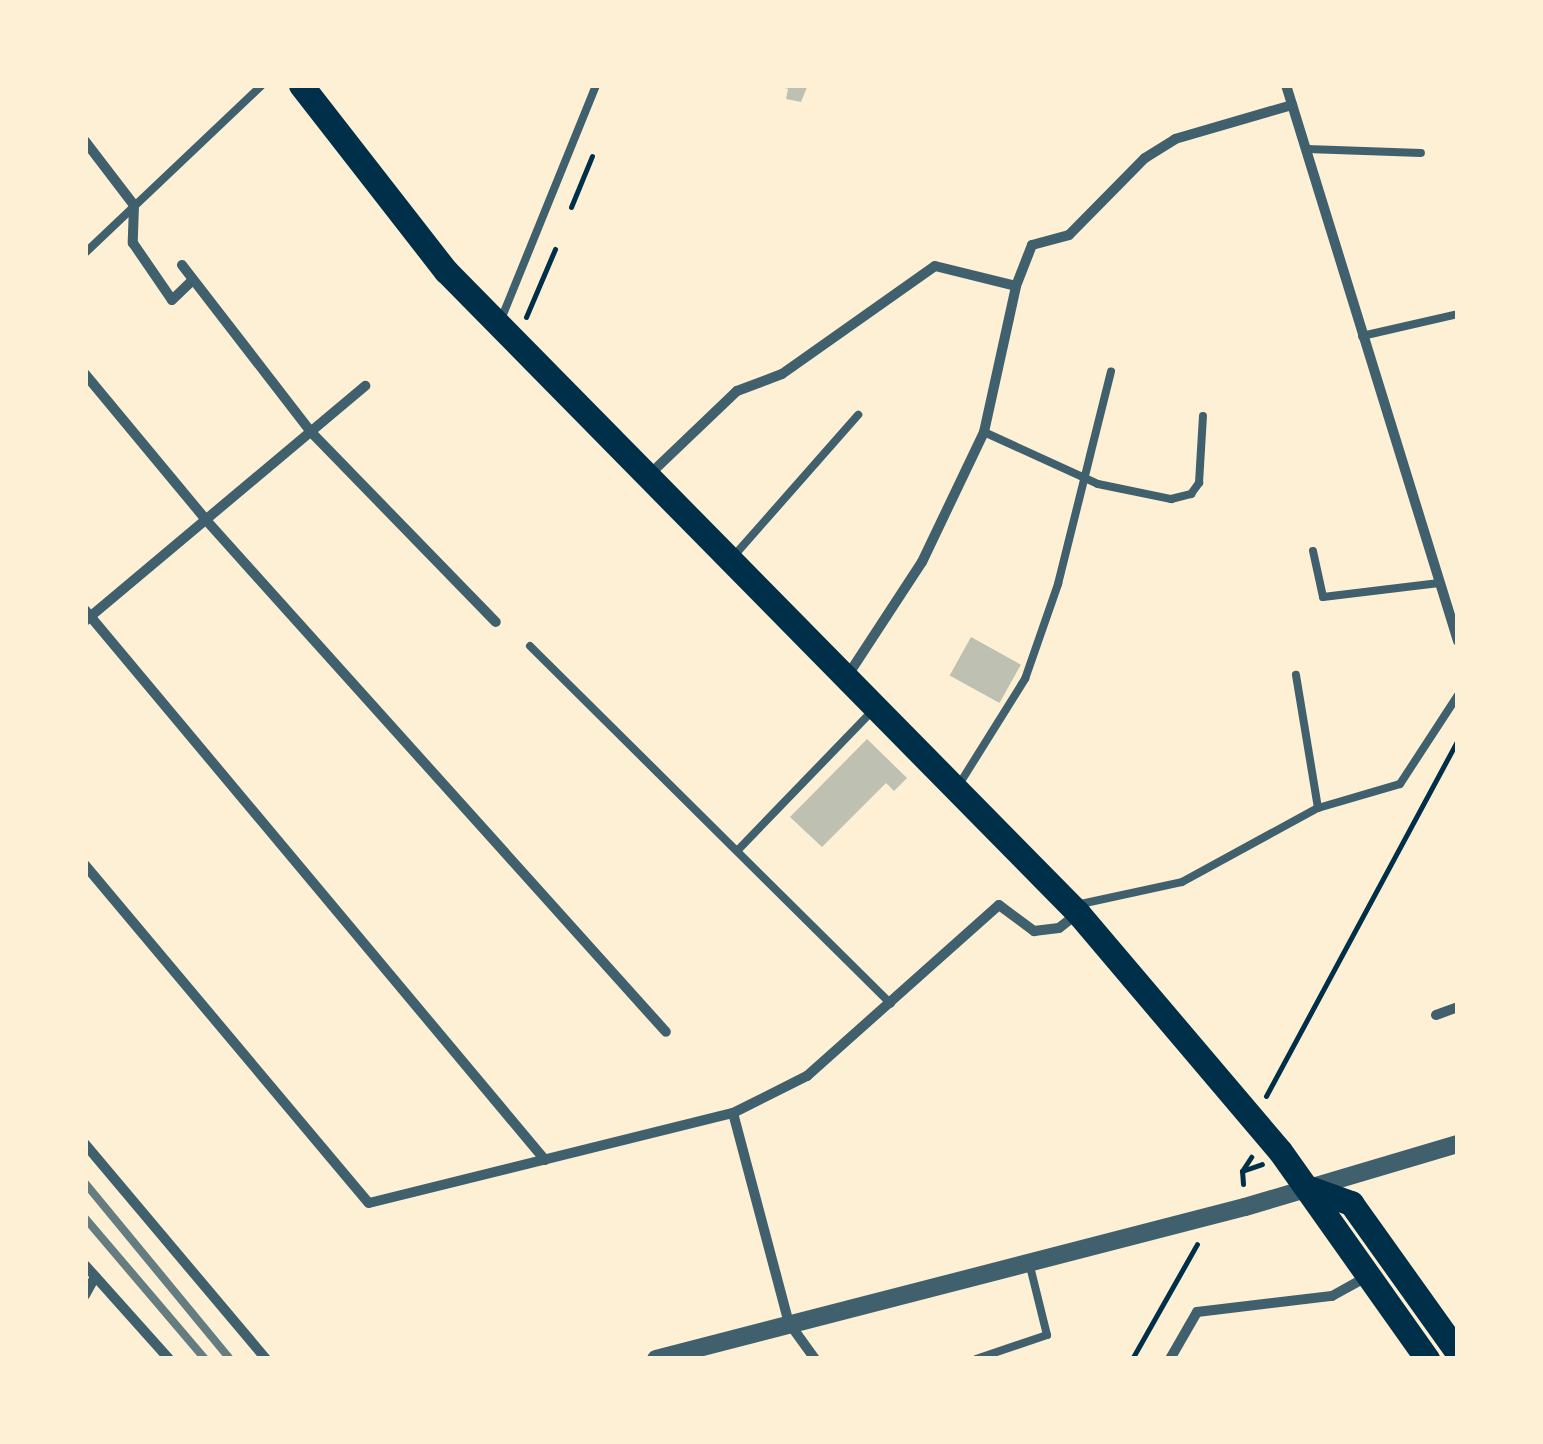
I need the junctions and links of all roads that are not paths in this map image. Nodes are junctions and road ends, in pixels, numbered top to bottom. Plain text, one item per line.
1 (262, 85) edge
2 (301, 85) edge
3 (596, 85) edge
4 (1286, 85) edge
5 (1292, 105) junction
6 (85, 141) edge
7 (1306, 150) junction
8 (1421, 153) dead end
9 (134, 205) junction
10 (85, 253) edge
11 (182, 265) dead end
12 (193, 280) junction
13 (1016, 286) junction
14 (1458, 314) edge
15 (498, 324) junction
16 (1362, 336) junction
17 (1111, 372) dead end
18 (85, 374) edge
19 (365, 386) dead end
20 (858, 415) dead end
21 (1204, 416) dead end
22 (310, 432) junction
23 (984, 432) junction
24 (648, 476) junction
25 (1086, 478) junction
26 (206, 520) junction
27 (1313, 551) dead end
28 (731, 559) junction
29 (1439, 583) junction
30 (87, 616) edge
31 (496, 622) dead end
32 (1458, 641) edge
33 (530, 646) dead end
34 (848, 675) junction
35 (1296, 675) dead end
36 (1458, 696) edge
37 (878, 706) junction
38 (958, 787) junction
39 (1318, 808) junction
40 (737, 850) junction
41 (85, 864) edge
42 (1074, 910) junction
43 (891, 1004) junction
44 (1458, 1008) edge
45 (1436, 1015) dead end
46 (666, 1032) dead end
47 (733, 1113) junction
48 (85, 1144) edge
49 (1458, 1144) edge
50 (544, 1160) junction
51 (1309, 1188) junction
52 (1029, 1262) junction
53 (85, 1265) edge
54 (1369, 1275) junction
55 (95, 1276) junction
56 (85, 1295) edge
57 (789, 1323) junction
58 (1458, 1353) edge
59 (169, 1359) edge
60 (266, 1359) edge
61 (656, 1359) edge
62 (815, 1359) edge
63 (976, 1359) edge
64 (1170, 1359) edge
65 (1427, 1359) edge

1 - 9 lane
2 - 15 highway
3 - 15 lane
4 - 5 street
5 - 7 street
5 - 13 street
6 - 9 street
7 - 8 lane
7 - 16 street
9 - 10 lane
9 - 12 street
11 - 12 street
12 - 22 street
13 - 23 street
13 - 24 street
14 - 16 lane
15 - 24 highway
16 - 29 street
17 - 25 lane
18 - 26 street
19 - 22 street
20 - 28 lane
21 - 25 lane
22 - 26 street
22 - 31 street
23 - 25 lane
23 - 34 street
24 - 28 highway
25 - 38 lane
26 - 30 street
26 - 46 street
27 - 29 lane
28 - 34 highway
29 - 32 street
30 - 50 street
33 - 40 lane
34 - 37 highway
35 - 39 lane
36 - 39 lane
37 - 38 highway
37 - 40 lane
38 - 42 highway
39 - 42 lane
40 - 43 lane
41 - 50 street
42 - 43 street
42 - 51 highway
43 - 47 street
44 - 45 street
47 - 50 street
47 - 57 street
48 - 60 street
49 - 51 street
51 - 52 street
51 - 54 highway
51 - 58 highway
52 - 57 street
52 - 63 lane
53 - 55 street
54 - 64 street
54 - 65 highway
55 - 56 street
55 - 59 street
57 - 61 street
57 - 62 street

